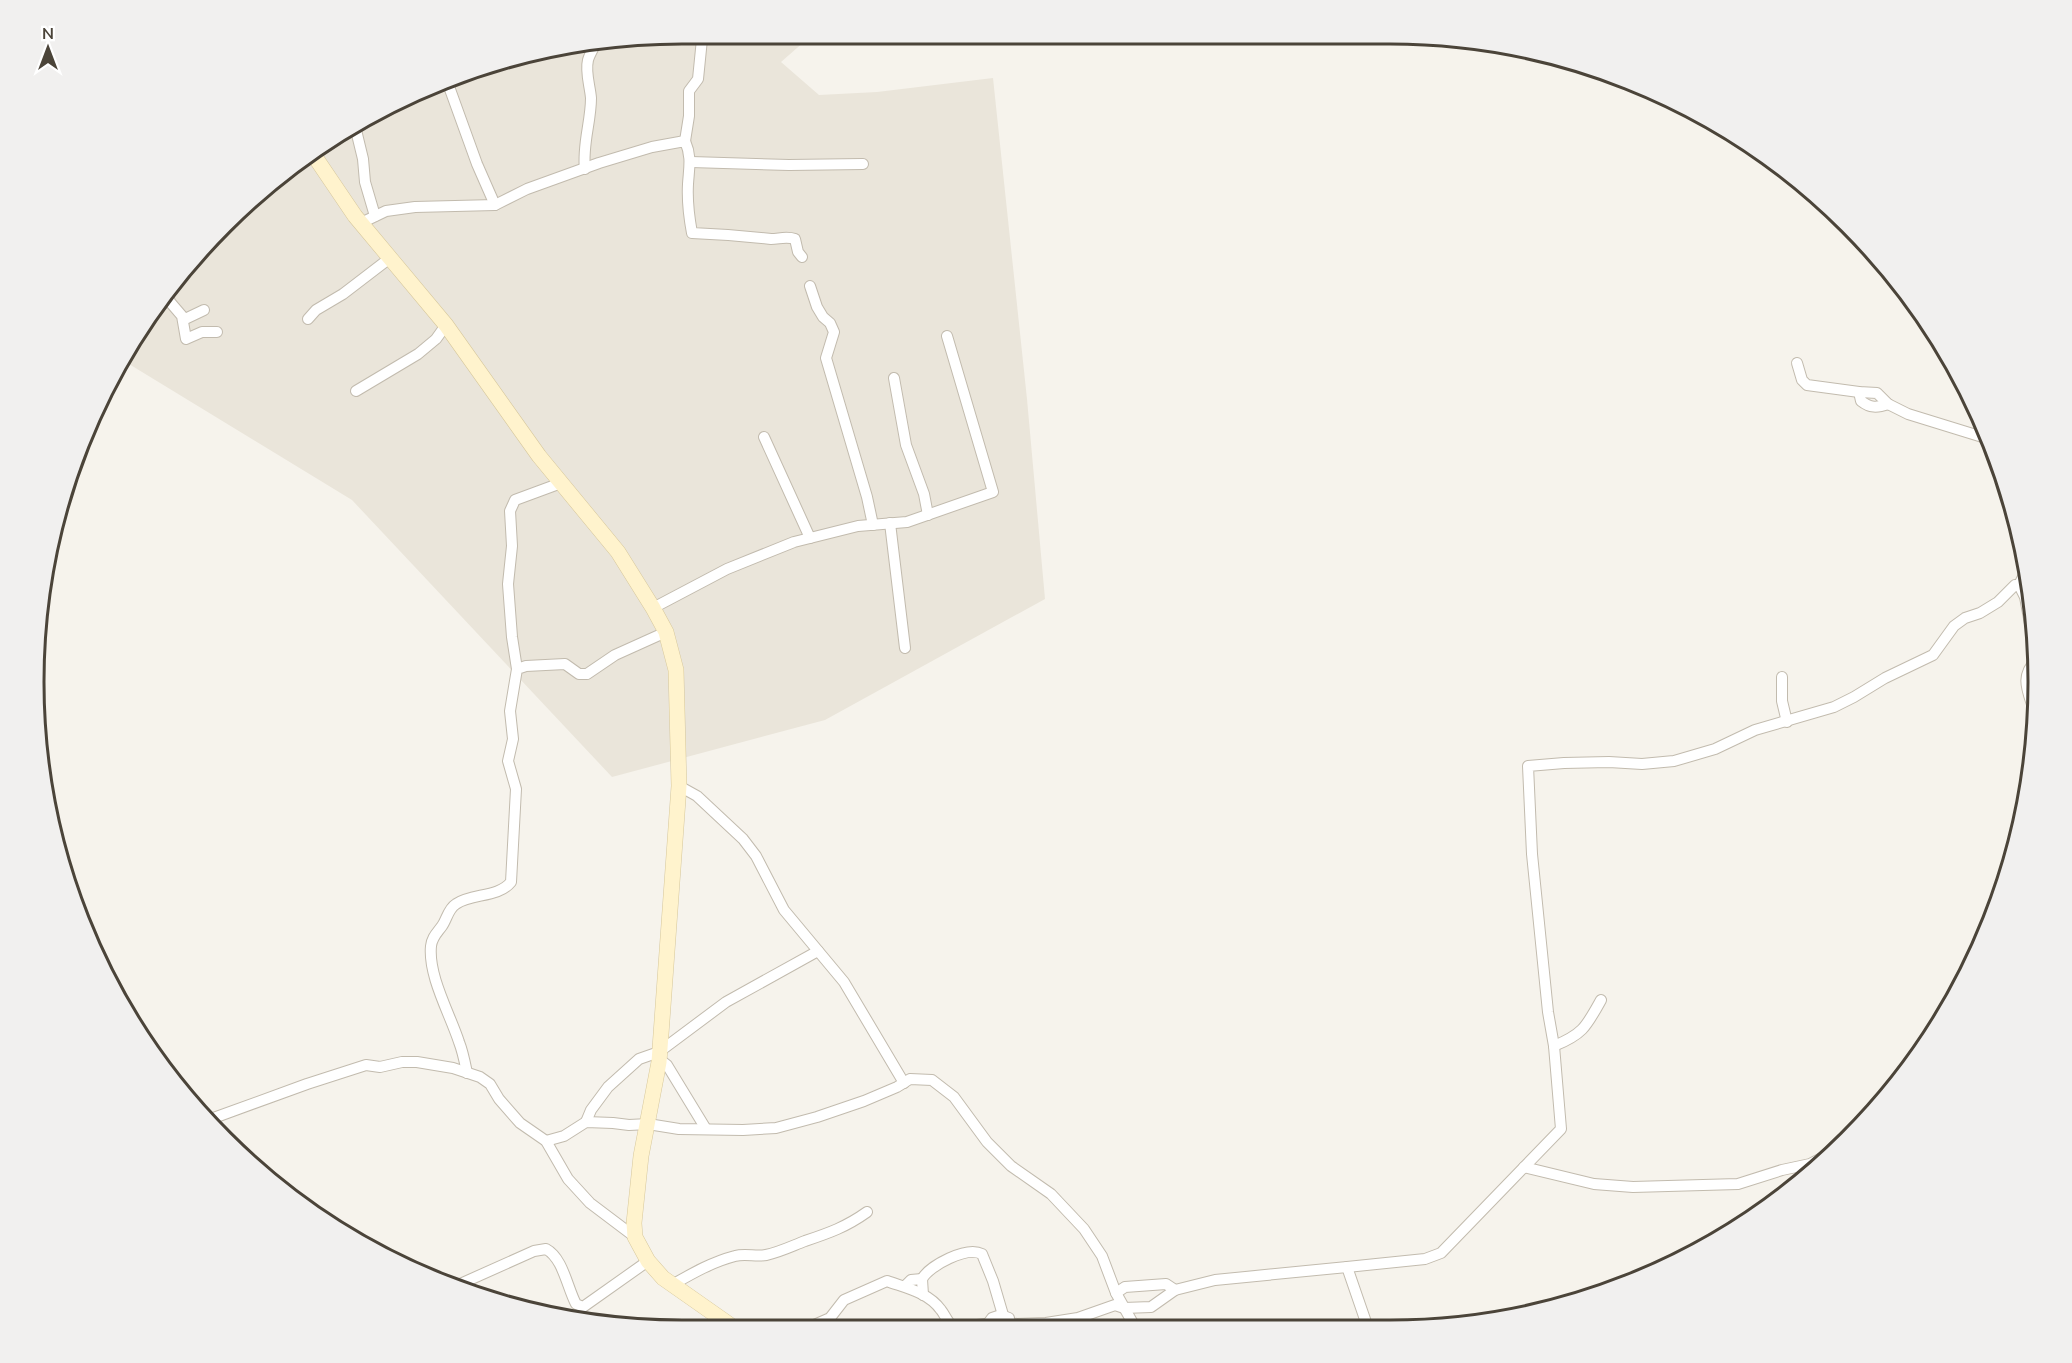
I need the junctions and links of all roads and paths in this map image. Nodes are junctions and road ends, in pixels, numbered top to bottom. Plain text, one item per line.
1 (701, 44) edge
2 (595, 50) edge
3 (449, 87) edge
4 (357, 132) edge
5 (685, 141) junction
6 (316, 158) edge
7 (691, 162) junction
8 (863, 164) dead end
9 (585, 169) junction
10 (495, 205) junction
11 (368, 219) junction
12 (802, 257) dead end
13 (390, 258) junction
14 (810, 286) dead end
15 (170, 301) edge
16 (204, 310) dead end
17 (308, 319) dead end
18 (183, 320) junction
19 (446, 325) junction
20 (217, 332) dead end
21 (947, 336) dead end
22 (1797, 363) dead end
23 (894, 378) dead end
24 (356, 391) dead end
25 (1980, 436) edge
26 (764, 437) dead end
27 (561, 483) junction
28 (928, 515) junction
29 (890, 523) junction
30 (873, 525) junction
31 (810, 538) junction
32 (2019, 585) joint
33 (2022, 590) edge
34 (653, 608) junction
35 (666, 632) junction
36 (905, 648) dead end
37 (517, 669) junction
38 (2028, 671) edge
39 (1782, 676) dead end
40 (2028, 691) edge
41 (1787, 722) junction
42 (679, 786) junction
43 (818, 951) junction
44 (1601, 1000) dead end
45 (1554, 1046) junction
46 (659, 1056) junction
47 (468, 1073) junction
48 (904, 1083) junction
49 (216, 1117) edge
50 (586, 1122) junction
51 (648, 1124) junction
52 (706, 1129) junction
53 (546, 1141) junction
54 (1807, 1165) edge
55 (1524, 1167) junction
56 (867, 1212) dead end
57 (635, 1237) junction
58 (648, 1261) junction
59 (1347, 1267) junction
60 (922, 1279) junction
61 (465, 1282) edge
62 (672, 1285) junction
63 (905, 1286) junction
64 (1175, 1290) junction
65 (1116, 1293) junction
66 (923, 1295) junction
67 (1124, 1308) junction
68 (1003, 1315) junction
69 (723, 1320) edge
70 (826, 1320) edge
71 (948, 1320) edge
72 (990, 1320) edge
73 (1010, 1320) edge
74 (1069, 1320) edge
75 (1131, 1320) edge
76 (1365, 1320) edge

1 - 5 street
2 - 9 street
3 - 10 street
4 - 11 street
5 - 7 street
5 - 9 street
6 - 11 street
7 - 8 street
7 - 12 street
9 - 10 street
10 - 11 street
11 - 13 street
13 - 17 street
13 - 19 street
14 - 30 street
15 - 18 street
16 - 18 street
18 - 20 street
19 - 24 street
19 - 27 street
21 - 28 street
22 - 25 street
23 - 28 street
26 - 31 street
27 - 34 street
27 - 37 street
28 - 29 street
29 - 30 street
29 - 36 street
30 - 31 street
31 - 34 street
32 - 33 street
32 - 41 street
34 - 35 street
35 - 37 street
35 - 42 street
37 - 47 street
38 - 40 street
39 - 41 street
41 - 45 street
42 - 43 street
42 - 46 street
43 - 46 street
43 - 48 street
44 - 45 street
45 - 55 street
46 - 50 street
46 - 51 street
46 - 52 street
47 - 49 street
47 - 53 street
48 - 52 street
48 - 65 street
50 - 51 street
50 - 53 street
51 - 52 street
51 - 57 street
53 - 57 street
54 - 55 street
55 - 59 street
56 - 62 street
57 - 58 street
58 - 61 street
58 - 62 street
59 - 64 street
59 - 76 street
60 - 63 street
60 - 66 street
60 - 68 street
62 - 69 street
63 - 66 street
63 - 70 street
64 - 65 street
64 - 67 street
65 - 67 street
66 - 71 street
67 - 74 street
67 - 75 street
68 - 72 street
68 - 73 street

